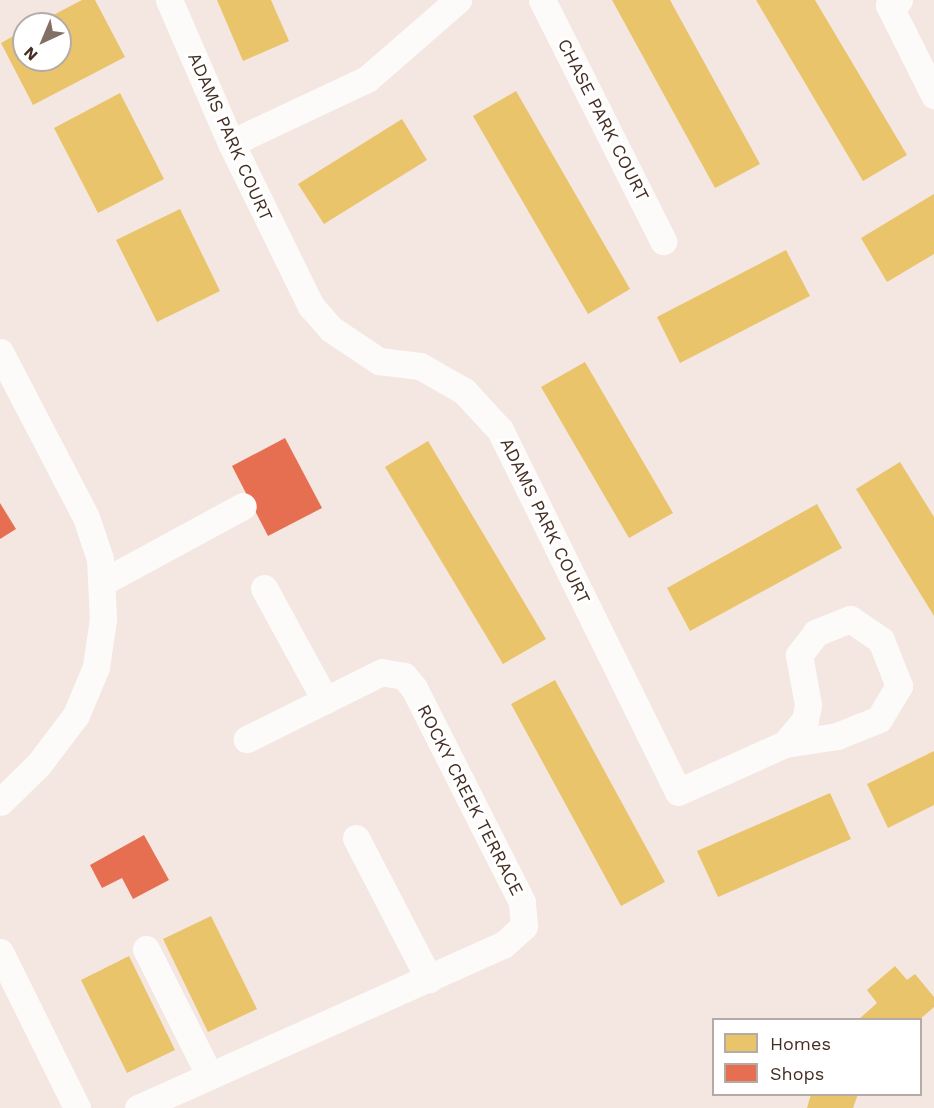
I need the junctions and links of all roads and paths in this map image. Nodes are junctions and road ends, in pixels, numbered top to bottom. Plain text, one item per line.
1 (169, 0) edge
2 (458, 0) edge
3 (542, 0) edge
4 (899, 0) edge
5 (934, 95) edge
6 (231, 143) junction
7 (663, 241) dead end
8 (0, 352) edge
9 (243, 506) dead end
10 (103, 582) junction
11 (264, 588) dead end
12 (325, 700) junction
13 (247, 739) dead end
14 (784, 744) junction
15 (0, 802) edge
16 (356, 838) dead end
17 (146, 949) dead end
18 (0, 952) edge
19 (429, 978) junction
20 (210, 1076) junction
21 (77, 1108) edge
22 (138, 1108) edge

1 - 6 street, ADAMS PARK COURT
2 - 6 street
3 - 7 street, CHASE PARK COURT
4 - 5 street
6 - 14 street, ADAMS PARK COURT
8 - 10 street
9 - 10 street
10 - 15 street
11 - 12 street
12 - 13 street, ROCKY CREEK TERRACE
12 - 19 street, ROCKY CREEK TERRACE
14 - 14 street, ADAMS PARK COURT
16 - 19 street
17 - 20 street
18 - 21 street
19 - 20 street, ROCKY CREEK TERRACE
20 - 22 street, ROCKY CREEK TERRACE

